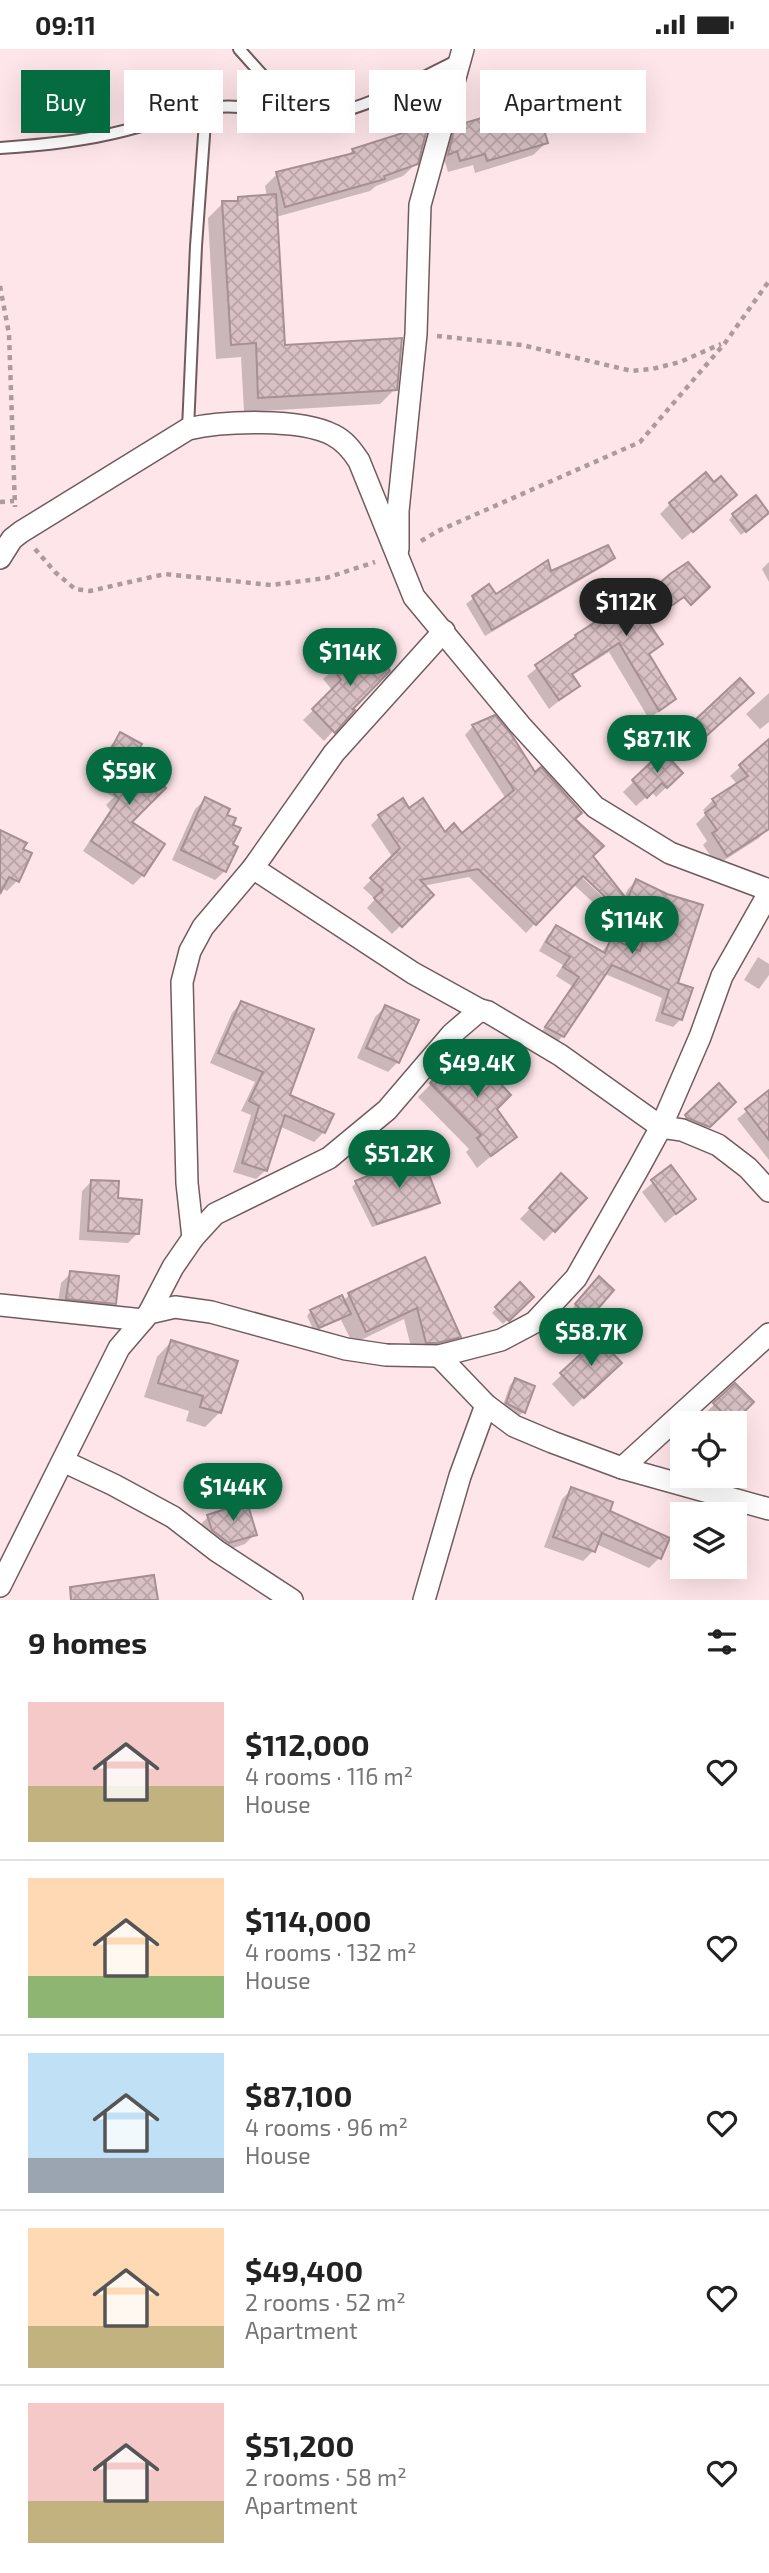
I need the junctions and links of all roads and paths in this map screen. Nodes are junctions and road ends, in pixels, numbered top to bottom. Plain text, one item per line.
1 (239, 49) edge
2 (461, 54) edge
3 (258, 70) edge
4 (355, 106) edge
5 (124, 130) edge
6 (204, 133) edge
7 (0, 148) edge
8 (769, 281) edge
9 (0, 286) edge
10 (416, 334) junction
11 (725, 343) junction
12 (188, 429) junction
13 (14, 501) junction
14 (0, 502) edge
15 (21, 532) junction
16 (398, 555) junction
17 (0, 558) edge
18 (444, 631) junction
19 (253, 868) junction
20 (769, 892) edge
21 (480, 1010) junction
22 (660, 1127) junction
23 (769, 1191) edge
24 (193, 1238) junction
25 (0, 1305) edge
26 (146, 1317) junction
27 (769, 1334) edge
28 (439, 1356) junction
29 (486, 1405) junction
30 (63, 1461) junction
31 (622, 1468) junction
32 (769, 1509) edge
33 (0, 1586) edge
34 (292, 1600) edge
35 (424, 1600) edge

1 - 3 lane
2 - 4 lane
2 - 10 street
5 - 7 lane
6 - 12 lane
8 - 11 path
9 - 13 path
10 - 11 path
10 - 16 street
11 - 16 path
12 - 15 street
12 - 16 street
13 - 14 path
13 - 15 path
15 - 16 path
15 - 17 street
16 - 18 street
18 - 19 street
18 - 20 street
19 - 21 street
19 - 24 street
20 - 22 street
21 - 22 street
21 - 24 street
22 - 23 street
22 - 28 street
24 - 26 street
25 - 26 street
26 - 28 street
26 - 30 street
27 - 31 street
28 - 29 street
29 - 31 street
29 - 35 street
30 - 33 street
30 - 34 street
31 - 32 street

